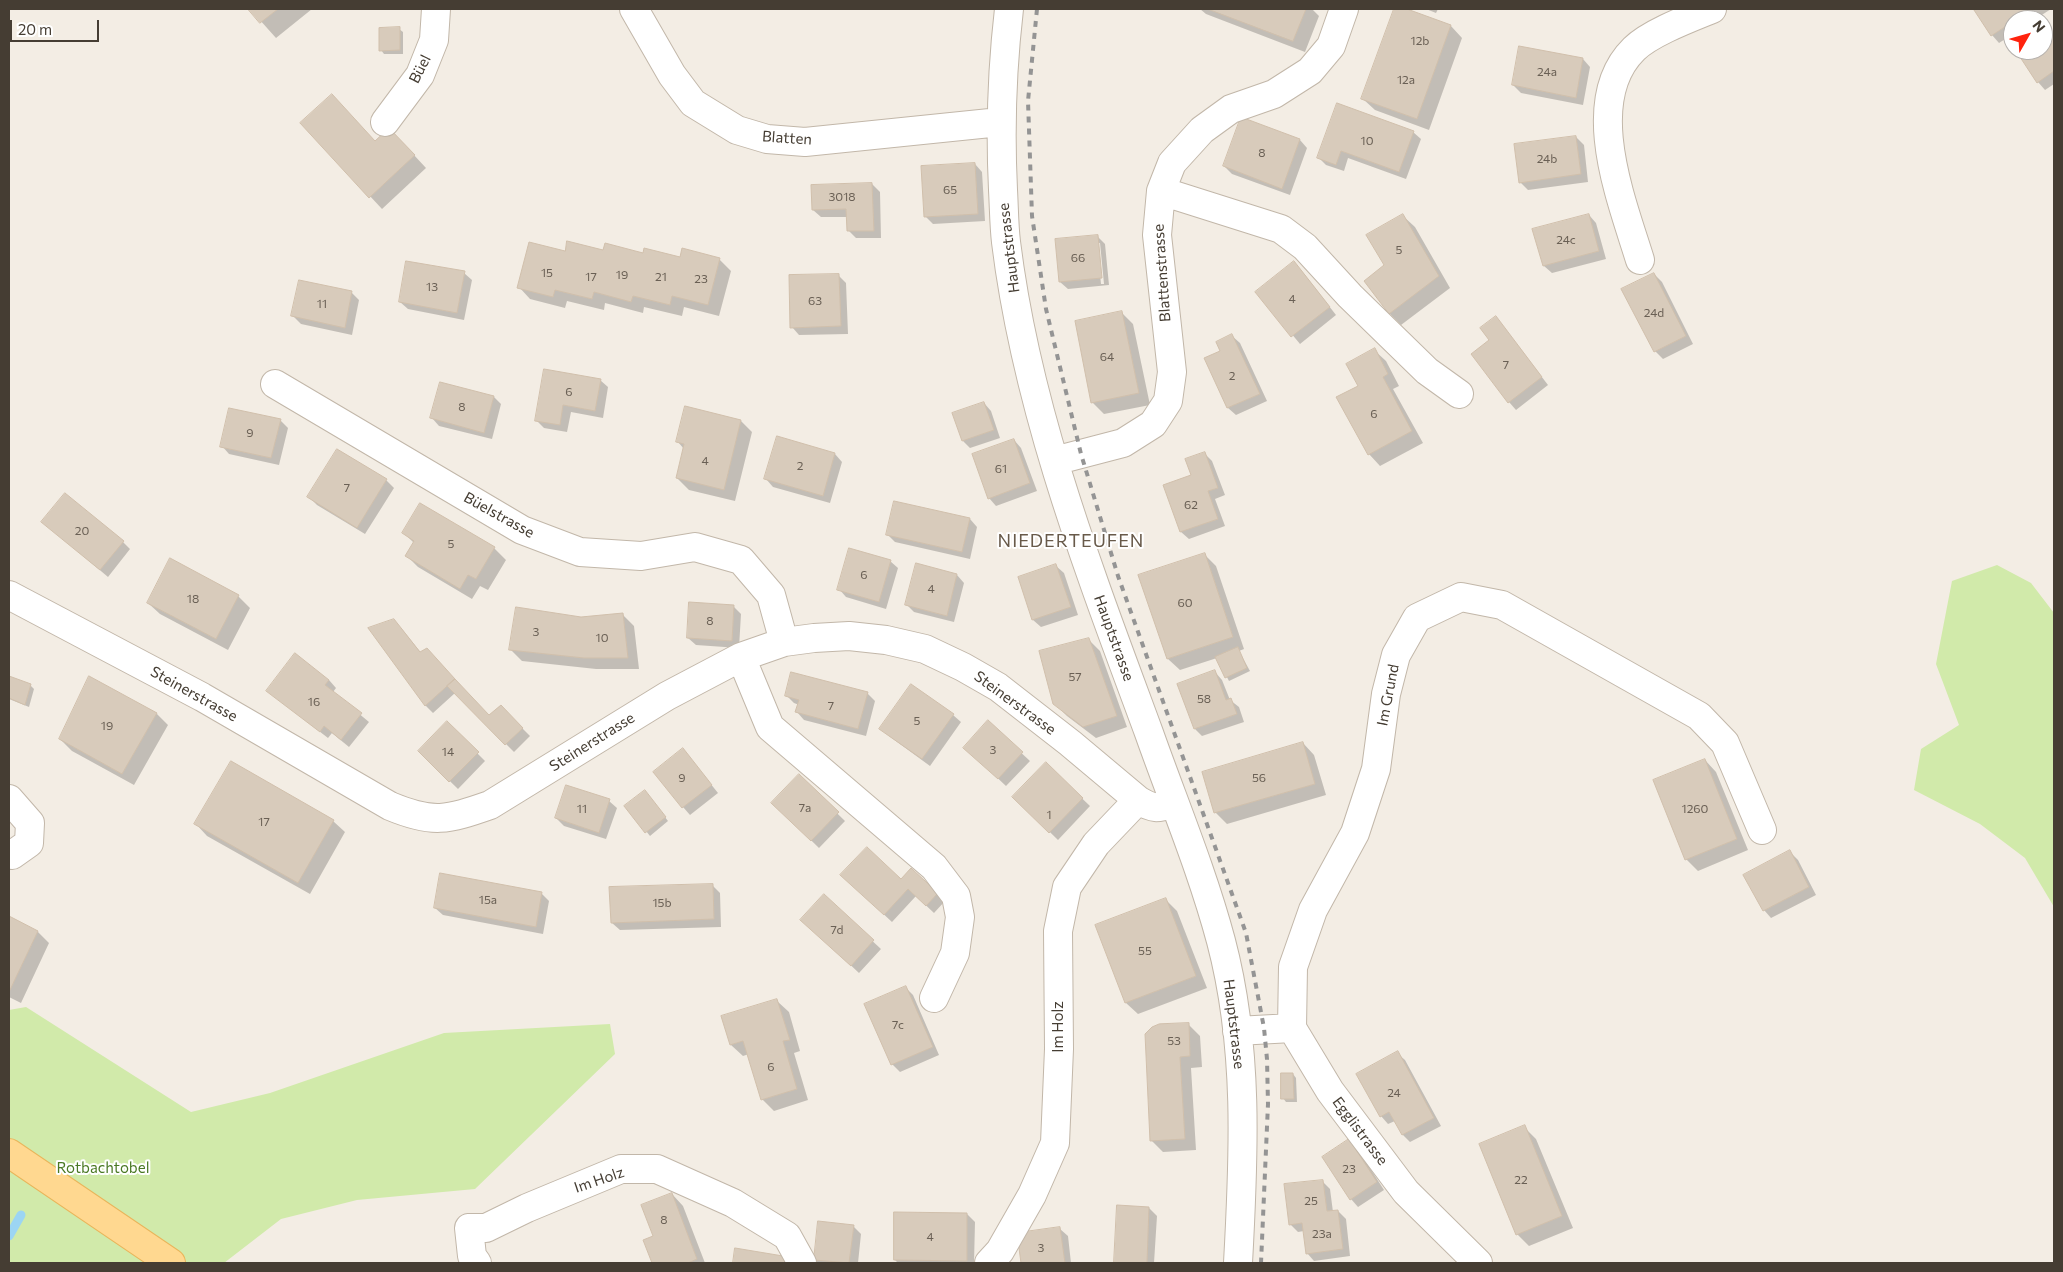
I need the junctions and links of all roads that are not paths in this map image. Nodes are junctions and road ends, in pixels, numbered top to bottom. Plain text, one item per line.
1 (436, 9) edge
2 (634, 9) edge
3 (1009, 9) edge
4 (1344, 9) edge
5 (1712, 9) edge
6 (385, 122) dead end
7 (1000, 122) junction
8 (1160, 192) junction
9 (1640, 260) dead end
10 (275, 384) dead end
11 (1459, 394) dead end
12 (1054, 462) junction
13 (9, 595) edge
14 (784, 642) junction
15 (741, 657) junction
16 (9, 799) edge
17 (1138, 800) junction
18 (1174, 803) junction
19 (1762, 830) dead end
20 (9, 854) edge
21 (934, 998) dead end
22 (1292, 1028) junction
23 (1237, 1031) junction
24 (9, 1153) edge
25 (171, 1263) edge
26 (477, 1263) edge
27 (802, 1263) edge
28 (989, 1263) edge
29 (1238, 1263) edge
30 (1478, 1263) edge

1 - 6 street, Büel
2 - 7 street, Blatten
3 - 7 street, Hauptstrasse
4 - 8 street, Blattenstrasse
5 - 9 street
7 - 12 street, Hauptstrasse
8 - 11 street
8 - 12 street, Blattenstrasse
10 - 14 street, Büelstrasse
12 - 18 street, Hauptstrasse
13 - 15 street, Steinerstrasse
14 - 15 street, Steinerstrasse
14 - 17 street, Steinerstrasse
15 - 21 street
16 - 20 street
17 - 18 street, Steinerstrasse
17 - 28 street, Im Holz
18 - 23 street, Hauptstrasse
19 - 22 street, Im Grund
22 - 23 street
22 - 30 street, Egglistrasse
23 - 29 street, Hauptstrasse
24 - 25 main road
26 - 27 street, Im Holz

